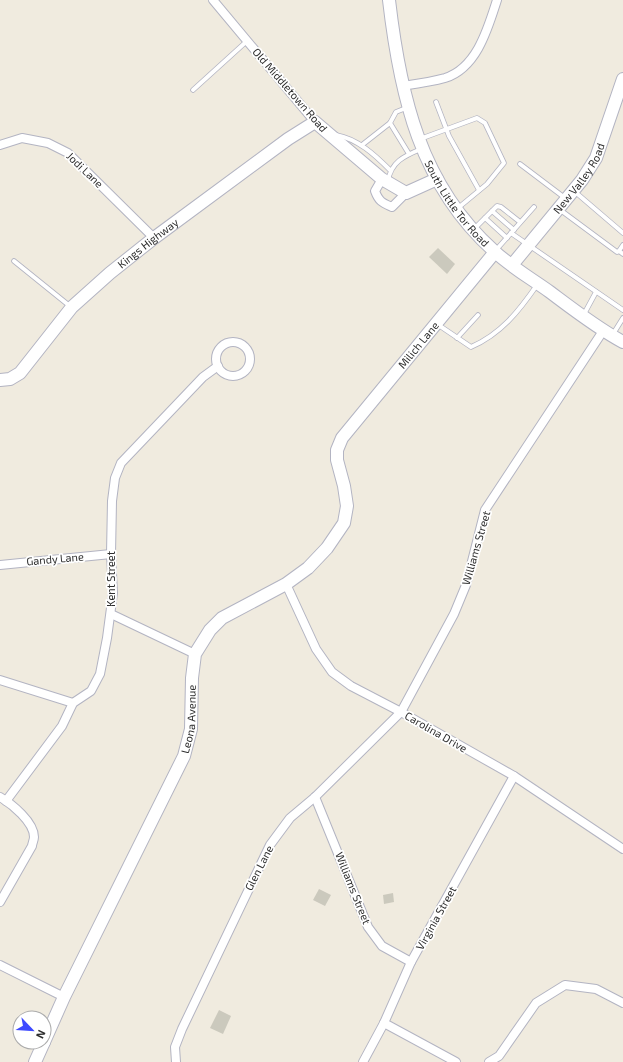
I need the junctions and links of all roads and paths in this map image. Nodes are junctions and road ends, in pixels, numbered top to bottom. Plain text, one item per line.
1 (213, 0) edge
2 (389, 0) edge
3 (497, 0) edge
4 (247, 41) junction
5 (623, 80) edge
6 (402, 86) junction
7 (193, 90) dead end
8 (436, 102) dead end
9 (408, 107) junction
10 (315, 122) junction
11 (390, 123) junction
12 (446, 129) junction
13 (327, 134) junction
14 (422, 144) junction
15 (0, 145) edge
16 (362, 145) junction
17 (409, 154) junction
18 (520, 164) dead end
19 (387, 177) junction
20 (437, 179) junction
21 (479, 190) junction
22 (406, 193) junction
23 (566, 200) junction
24 (534, 207) dead end
25 (456, 210) junction
26 (492, 211) junction
27 (484, 218) junction
28 (520, 222) junction
29 (473, 230) junction
30 (513, 231) junction
31 (623, 233) edge
32 (154, 238) junction
33 (507, 238) junction
34 (529, 245) junction
35 (623, 245) edge
36 (495, 252) junction
37 (621, 252) edge
38 (14, 260) dead end
39 (512, 265) junction
40 (538, 284) junction
41 (596, 292) junction
42 (72, 307) junction
43 (623, 310) edge
44 (478, 315) dead end
45 (583, 316) junction
46 (623, 318) edge
47 (435, 323) junction
48 (608, 333) junction
49 (457, 338) junction
50 (623, 342) edge
51 (218, 366) junction
52 (0, 380) edge
53 (342, 438) joint
54 (111, 554) junction
55 (0, 565) edge
56 (286, 584) junction
57 (111, 614) junction
58 (195, 654) junction
59 (0, 680) edge
60 (73, 703) junction
61 (401, 712) junction
62 (514, 776) junction
63 (315, 796) junction
64 (3, 799) edge
65 (623, 849) edge
66 (0, 902) edge
67 (411, 962) junction
68 (0, 965) edge
69 (64, 997) junction
70 (623, 1003) edge
71 (384, 1023) junction
72 (52, 1024) edge
73 (40, 1050) edge
74 (35, 1062) edge
75 (176, 1062) edge
76 (363, 1062) edge
77 (456, 1062) edge
78 (488, 1062) edge

1 - 4 street, Old Middletown Road
2 - 6 street, South Little Tor Road
3 - 6 street
4 - 7 lane
4 - 10 street, Old Middletown Road
5 - 23 street, New Valley Road
6 - 9 street, South Little Tor Road
8 - 12 lane
9 - 11 lane
9 - 14 street, South Little Tor Road
10 - 13 street, Old Middletown Road
10 - 32 street, Kings Highway
11 - 16 lane
11 - 17 lane
12 - 14 lane
12 - 21 lane
12 - 21 lane
13 - 16 lane
13 - 19 street, Old Middletown Road
14 - 17 lane
14 - 20 street, South Little Tor Road
15 - 32 street, Jodi Lane
16 - 19 lane
17 - 19 lane
18 - 23 lane
19 - 22 street, Old Middletown Road
19 - 22 street
20 - 22 street
20 - 25 street, South Little Tor Road
21 - 25 lane
23 - 31 lane
23 - 34 street, New Valley Road
23 - 37 lane
24 - 28 lane
25 - 29 street, South Little Tor Road
26 - 27 lane
26 - 28 lane
26 - 30 lane
27 - 29 lane
27 - 33 lane
28 - 30 lane
29 - 36 street, South Little Tor Road
30 - 33 lane
30 - 34 lane
32 - 42 street, Kings Highway
33 - 36 lane
34 - 39 street, New Valley Road
34 - 41 lane
35 - 37 lane
36 - 39 street, South Little Tor Road
36 - 47 street, Milich Lane
38 - 42 lane
39 - 40 street, South Little Tor Road
40 - 45 street, South Little Tor Road
40 - 49 lane
41 - 43 lane
41 - 45 lane
42 - 52 street, Kings Highway
44 - 49 lane
45 - 48 street, South Little Tor Road
46 - 48 lane
47 - 49 lane
47 - 53 street, Milich Lane
48 - 50 street, South Little Tor Road
48 - 61 street, Williams Street
51 - 51 street
51 - 54 street, Kent Street
53 - 56 street, Leona Avenue
54 - 55 street, Gandy Lane
54 - 57 street, Kent Street
56 - 58 street, Leona Avenue
56 - 61 street, Carolina Drive
57 - 58 street
57 - 60 street, Kent Street
58 - 69 street, Leona Avenue
59 - 60 street
60 - 64 street
61 - 62 street, Carolina Drive
61 - 63 street, Glen Lane
62 - 65 street, Carolina Drive
62 - 67 street, Virginia Street
63 - 67 street, Williams Street
63 - 75 street, Glen Lane
64 - 66 street
67 - 71 street, Virginia Street
68 - 69 street
69 - 72 street, Leona Avenue
70 - 78 street
71 - 76 street, Virginia Street
71 - 77 street
73 - 74 street, Leona Avenue

